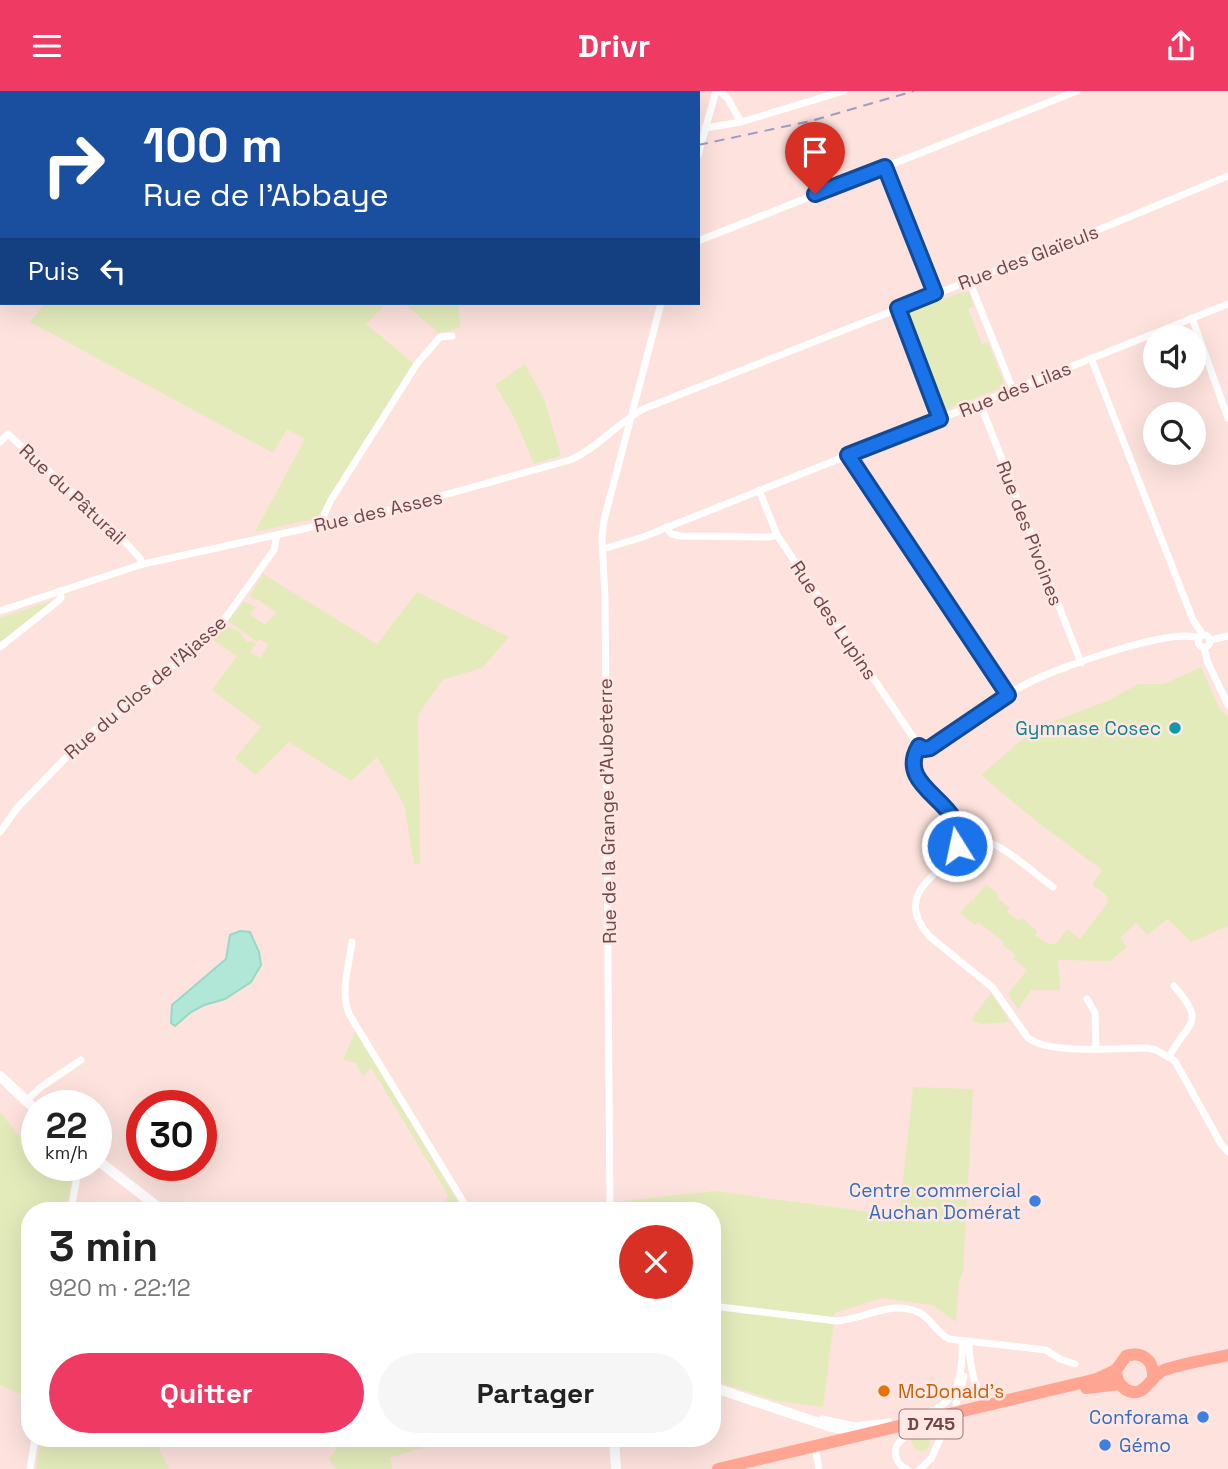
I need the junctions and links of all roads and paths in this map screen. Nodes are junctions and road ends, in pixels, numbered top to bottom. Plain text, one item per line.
1 (718, 91) edge
2 (844, 91) edge
3 (1077, 91) edge
4 (741, 122) junction
5 (705, 128) junction
6 (700, 149) edge
7 (885, 167) junction
8 (1228, 176) edge
9 (700, 240) edge
10 (969, 280) junction
11 (935, 293) junction
12 (1228, 304) edge
13 (660, 305) edge
14 (898, 308) junction
15 (1192, 318) junction
16 (452, 336) dead end
17 (1091, 358) junction
18 (1013, 390) junction
19 (980, 403) junction
20 (632, 416) junction
21 (1228, 418) edge
22 (940, 419) junction
23 (0, 442) edge
24 (848, 455) junction
25 (759, 490) junction
26 (324, 524) junction
27 (666, 527) junction
28 (277, 535) junction
29 (777, 535) junction
30 (603, 549) junction
31 (143, 564) junction
32 (60, 591) junction
33 (0, 611) edge
34 (1201, 636) junction
35 (1228, 636) edge
36 (1211, 640) junction
37 (0, 647) edge
38 (1204, 648) junction
39 (1081, 663) junction
40 (1008, 695) junction
41 (1228, 705) edge
42 (919, 746) junction
43 (0, 832) edge
44 (960, 837) junction
45 (1053, 887) dead end
46 (352, 942) dead end
47 (1174, 986) dead end
48 (1087, 999) dead end
49 (1096, 1048) junction
50 (1168, 1057) junction
51 (81, 1060) dead end
52 (0, 1076) edge
53 (38, 1090) edge
54 (21, 1098) edge
55 (1228, 1152) edge
56 (112, 1171) edge
57 (76, 1181) edge
58 (73, 1202) edge
59 (151, 1202) edge
60 (464, 1202) edge
61 (610, 1202) edge
62 (721, 1307) edge
63 (965, 1341) junction
64 (1228, 1346) edge
65 (1228, 1355) edge
66 (1149, 1360) junction
67 (1075, 1364) dead end
68 (963, 1365) junction
69 (1116, 1370) junction
70 (1153, 1377) junction
71 (1120, 1384) junction
72 (721, 1390) edge
73 (1052, 1390) junction
74 (956, 1404) dead end
75 (768, 1405) junction
76 (931, 1425) junction
77 (945, 1428) dead end
78 (873, 1433) junction
79 (34, 1447) edge
80 (615, 1447) edge
81 (815, 1449) junction
82 (30, 1469) edge
83 (617, 1469) edge
84 (718, 1469) edge
85 (742, 1469) edge
86 (819, 1469) edge
87 (907, 1469) edge
88 (920, 1469) edge

1 - 4 street
1 - 5 street
2 - 4 street
3 - 7 street
4 - 5 street
5 - 6 street
7 - 9 street
7 - 11 street
8 - 10 street, Rue des Glaïeuls
10 - 11 street, Rue des Glaïeuls
10 - 18 street
11 - 14 street, Rue des Glaïeuls
12 - 15 street, Rue des Lilas
13 - 20 street
14 - 20 street, Rue des Glaïeuls
14 - 22 street
15 - 17 street, Rue des Lilas
15 - 21 street
16 - 26 street
17 - 18 street, Rue des Lilas
17 - 34 street
18 - 19 street, Rue des Lilas
19 - 22 street, Rue des Lilas
19 - 39 street, Rue des Pivoines
20 - 26 street, Rue des Asses
20 - 30 street, Rue de la Grange d'Aubeterre
22 - 24 street, Rue des Lilas
23 - 31 street, Rue du Pâturail
24 - 25 street, Rue des Lilas
24 - 40 street
25 - 27 street, Rue des Lilas
25 - 29 street, Rue des Lupins
26 - 28 street, Rue des Asses
27 - 29 street
27 - 30 street, Rue des Lilas
28 - 31 street, Rue des Asses
28 - 43 street, Rue du Clos de l'Ajasse
29 - 42 street, Rue des Lupins
30 - 61 street, Rue de la Grange d'Aubeterre
31 - 32 street, Rue des Asses
32 - 33 street, Rue des Asses
32 - 37 street
34 - 36 street
34 - 38 street
34 - 39 street
35 - 36 street
36 - 38 street
38 - 41 street
39 - 40 street
40 - 42 street
42 - 44 street
44 - 45 street
44 - 49 street
46 - 60 street
47 - 50 street
48 - 49 street
49 - 50 street
50 - 55 street
51 - 53 street
52 - 54 main road
56 - 59 main road
57 - 58 street
62 - 63 street
63 - 67 street
63 - 68 street
63 - 73 street
64 - 66 main road
65 - 70 main road
66 - 69 main road
66 - 70 main road
68 - 74 street
68 - 75 street
69 - 71 main road
69 - 73 main road, D 745
70 - 71 main road
71 - 76 main road, D 745
72 - 75 main road
73 - 78 main road, D 745
75 - 78 main road
76 - 81 main road, D 745
76 - 87 street
77 - 88 street
78 - 81 main road, D 745
79 - 82 street
80 - 83 main road
81 - 84 main road, D 745
81 - 85 main road, D 745
81 - 86 street

